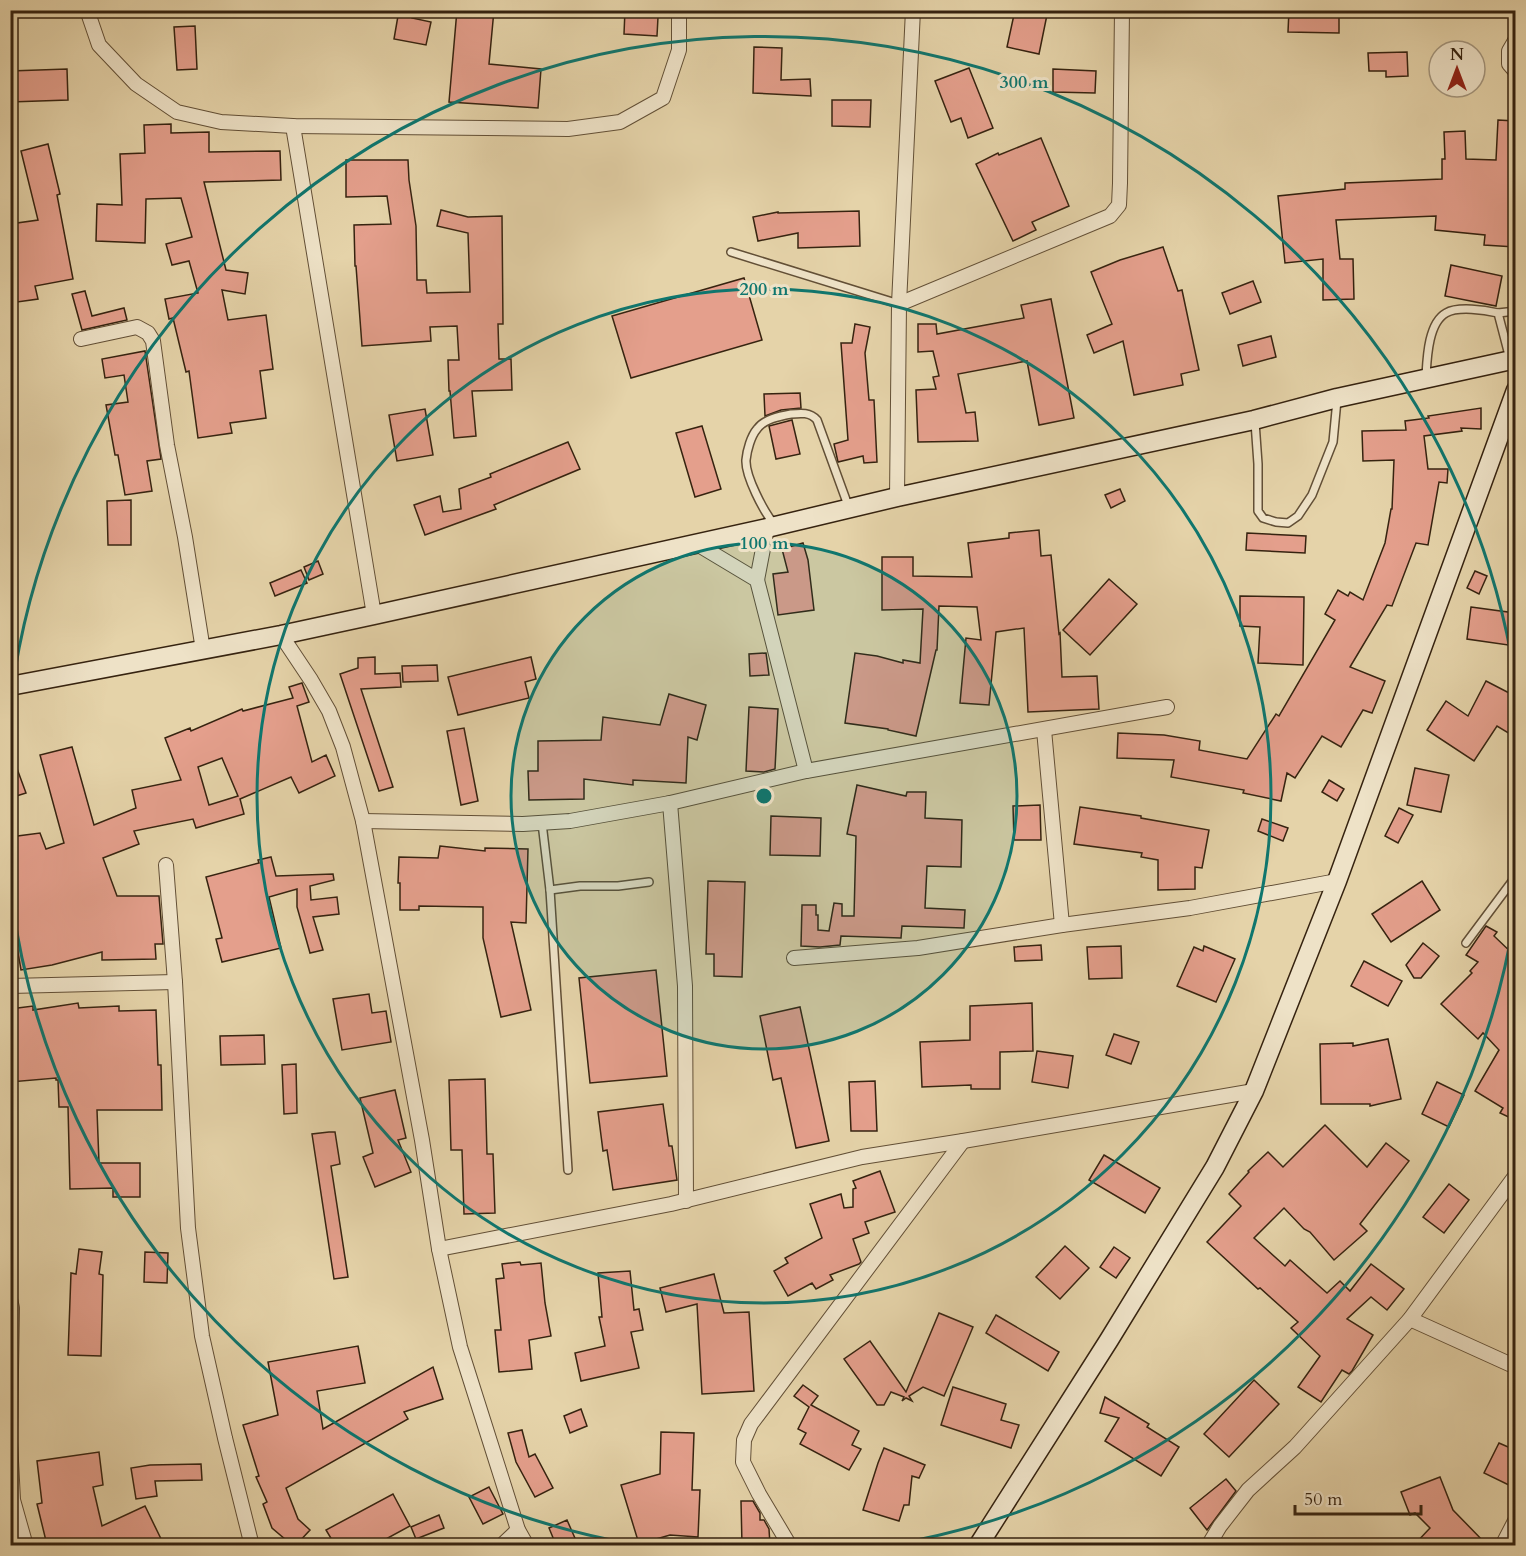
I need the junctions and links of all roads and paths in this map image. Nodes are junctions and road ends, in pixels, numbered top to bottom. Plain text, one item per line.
1 (87, 10) edge
2 (679, 10) edge
3 (913, 10) edge
4 (1122, 10) edge
5 (1515, 39) edge
6 (1515, 72) edge
7 (293, 126) junction
8 (731, 252) dead end
9 (899, 304) junction
10 (1515, 311) edge
11 (1498, 314) junction
12 (81, 339) dead end
13 (1513, 359) edge
14 (1426, 378) junction
15 (1515, 390) edge
16 (1338, 398) junction
17 (1254, 420) junction
18 (897, 497) junction
19 (849, 508) junction
20 (772, 527) junction
21 (697, 544) junction
22 (757, 580) junction
23 (374, 615) junction
24 (281, 635) junction
25 (203, 650) junction
26 (10, 686) edge
27 (1167, 707) dead end
28 (1044, 730) junction
29 (806, 771) junction
30 (670, 802) junction
31 (363, 821) junction
32 (542, 823) junction
33 (166, 865) dead end
34 (1515, 876) edge
35 (1338, 881) junction
36 (649, 882) dead end
37 (550, 890) junction
38 (1062, 925) junction
39 (1466, 943) dead end
40 (794, 958) dead end
41 (176, 982) junction
42 (10, 986) edge
43 (1254, 1091) junction
44 (963, 1141) junction
45 (568, 1170) dead end
46 (1515, 1174) edge
47 (686, 1201) junction
48 (439, 1249) junction
49 (10, 1299) edge
50 (1410, 1319) junction
51 (1515, 1367) edge
52 (10, 1431) edge
53 (10, 1442) edge
54 (1515, 1519) edge
55 (518, 1530) junction
56 (26, 1545) edge
57 (252, 1545) edge
58 (501, 1545) edge
59 (527, 1545) edge
60 (790, 1545) edge
61 (978, 1545) edge
62 (1208, 1545) edge
63 (1502, 1545) edge

1 - 7 street
2 - 7 street
3 - 9 street
4 - 9 street
5 - 6 street
7 - 23 street
8 - 9 lane
9 - 18 street
10 - 11 lane
11 - 13 lane
11 - 14 lane
12 - 25 street
13 - 14 main road
14 - 16 main road
15 - 35 main road
16 - 17 main road
16 - 17 lane
17 - 18 main road
18 - 19 main road
19 - 20 main road
19 - 20 lane
20 - 21 main road
20 - 22 street
21 - 22 street
21 - 23 main road
22 - 29 street
23 - 24 main road
24 - 25 main road
24 - 31 street
25 - 26 main road
27 - 28 street
28 - 29 street
28 - 38 street
29 - 30 street
30 - 32 street
30 - 47 street
31 - 32 street
31 - 48 street
32 - 37 lane
33 - 41 street
34 - 39 lane
35 - 38 street
35 - 43 main road
36 - 37 lane
37 - 45 lane
38 - 40 street
41 - 42 street
41 - 57 street
43 - 44 street
43 - 61 main road
44 - 47 street
44 - 60 street
46 - 50 street
47 - 48 street
48 - 55 street
49 - 52 street
50 - 51 street
50 - 62 street
53 - 56 street
54 - 63 street
55 - 58 street
55 - 59 street

